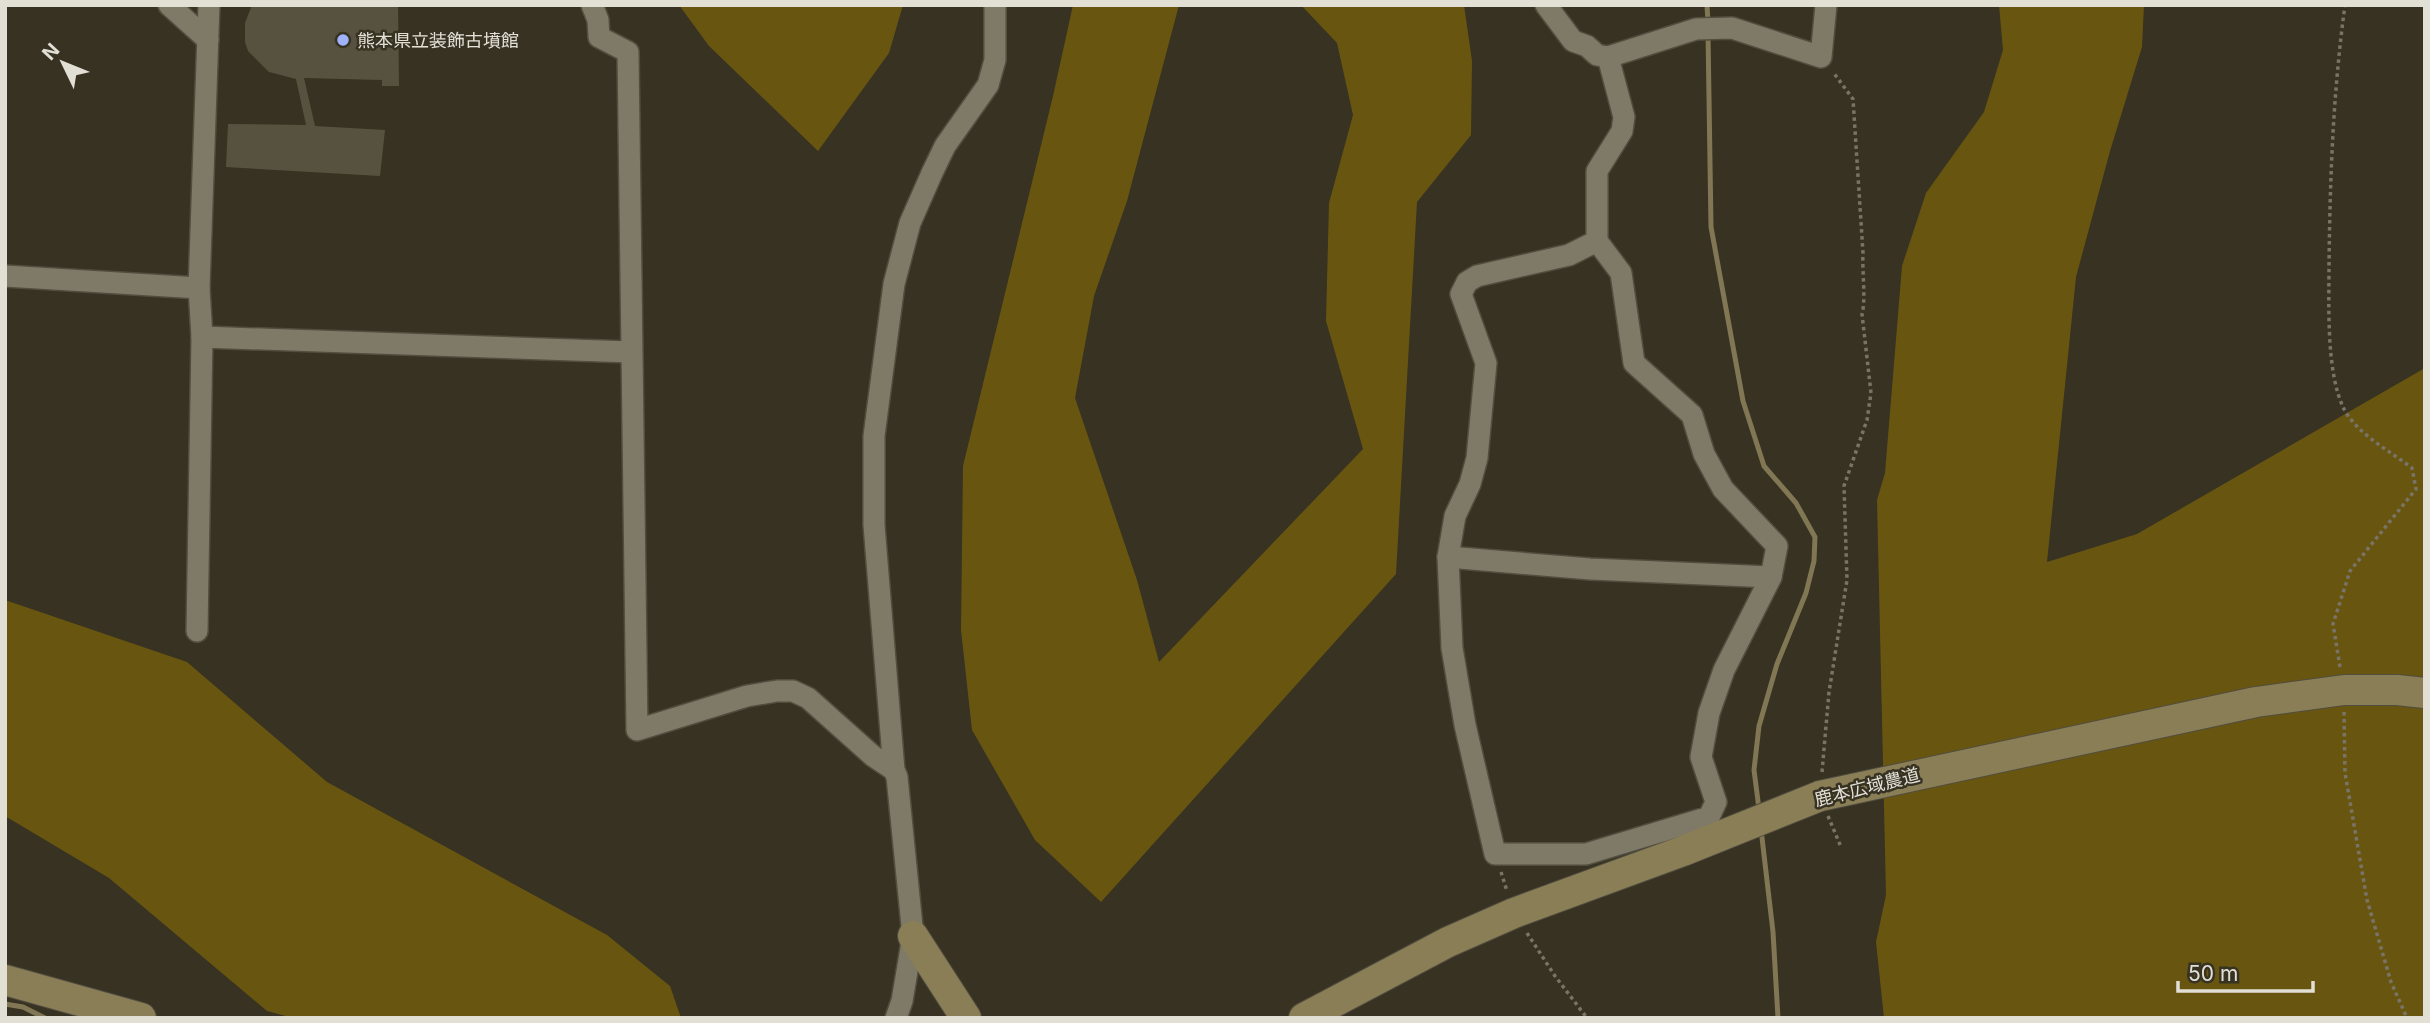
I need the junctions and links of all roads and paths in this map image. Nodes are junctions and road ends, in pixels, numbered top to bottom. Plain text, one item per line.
1 (169, 5) edge
2 (209, 5) edge
3 (592, 5) edge
4 (995, 5) edge
5 (1546, 5) edge
6 (1826, 5) edge
7 (2345, 5) edge
8 (208, 40) junction
9 (1608, 57) junction
10 (1821, 57) junction
11 (1597, 241) junction
12 (5, 276) edge
13 (200, 288) junction
14 (202, 337) junction
15 (631, 352) junction
16 (1447, 557) junction
17 (1771, 577) junction
18 (197, 631) dead end
19 (2344, 690) junction
20 (2425, 693) edge
21 (894, 770) junction
22 (1820, 796) junction
23 (1841, 847) dead end
24 (1494, 853) junction
25 (1514, 913) junction
26 (914, 936) junction
27 (5, 980) edge
28 (141, 1018) edge
29 (896, 1018) edge
30 (966, 1018) edge
31 (1304, 1018) edge
32 (1587, 1018) edge
33 (2407, 1018) edge

1 - 8 street
2 - 8 street
3 - 15 street
4 - 21 street
5 - 9 street
6 - 10 street
7 - 19 path
8 - 13 street
9 - 10 street
9 - 11 street
10 - 22 path
11 - 16 street
11 - 17 street
12 - 13 street
13 - 14 street
14 - 15 street
14 - 18 street
15 - 21 street
16 - 17 street
16 - 24 street
17 - 24 street
19 - 20 street, 鹿本広域農道
19 - 22 street, 鹿本広域農道
19 - 33 path
21 - 26 street
22 - 23 path
22 - 25 street, 鹿本広域農道
24 - 25 path
25 - 31 street, 鹿本広域農道
25 - 32 path
26 - 29 street
26 - 30 street
27 - 28 street

